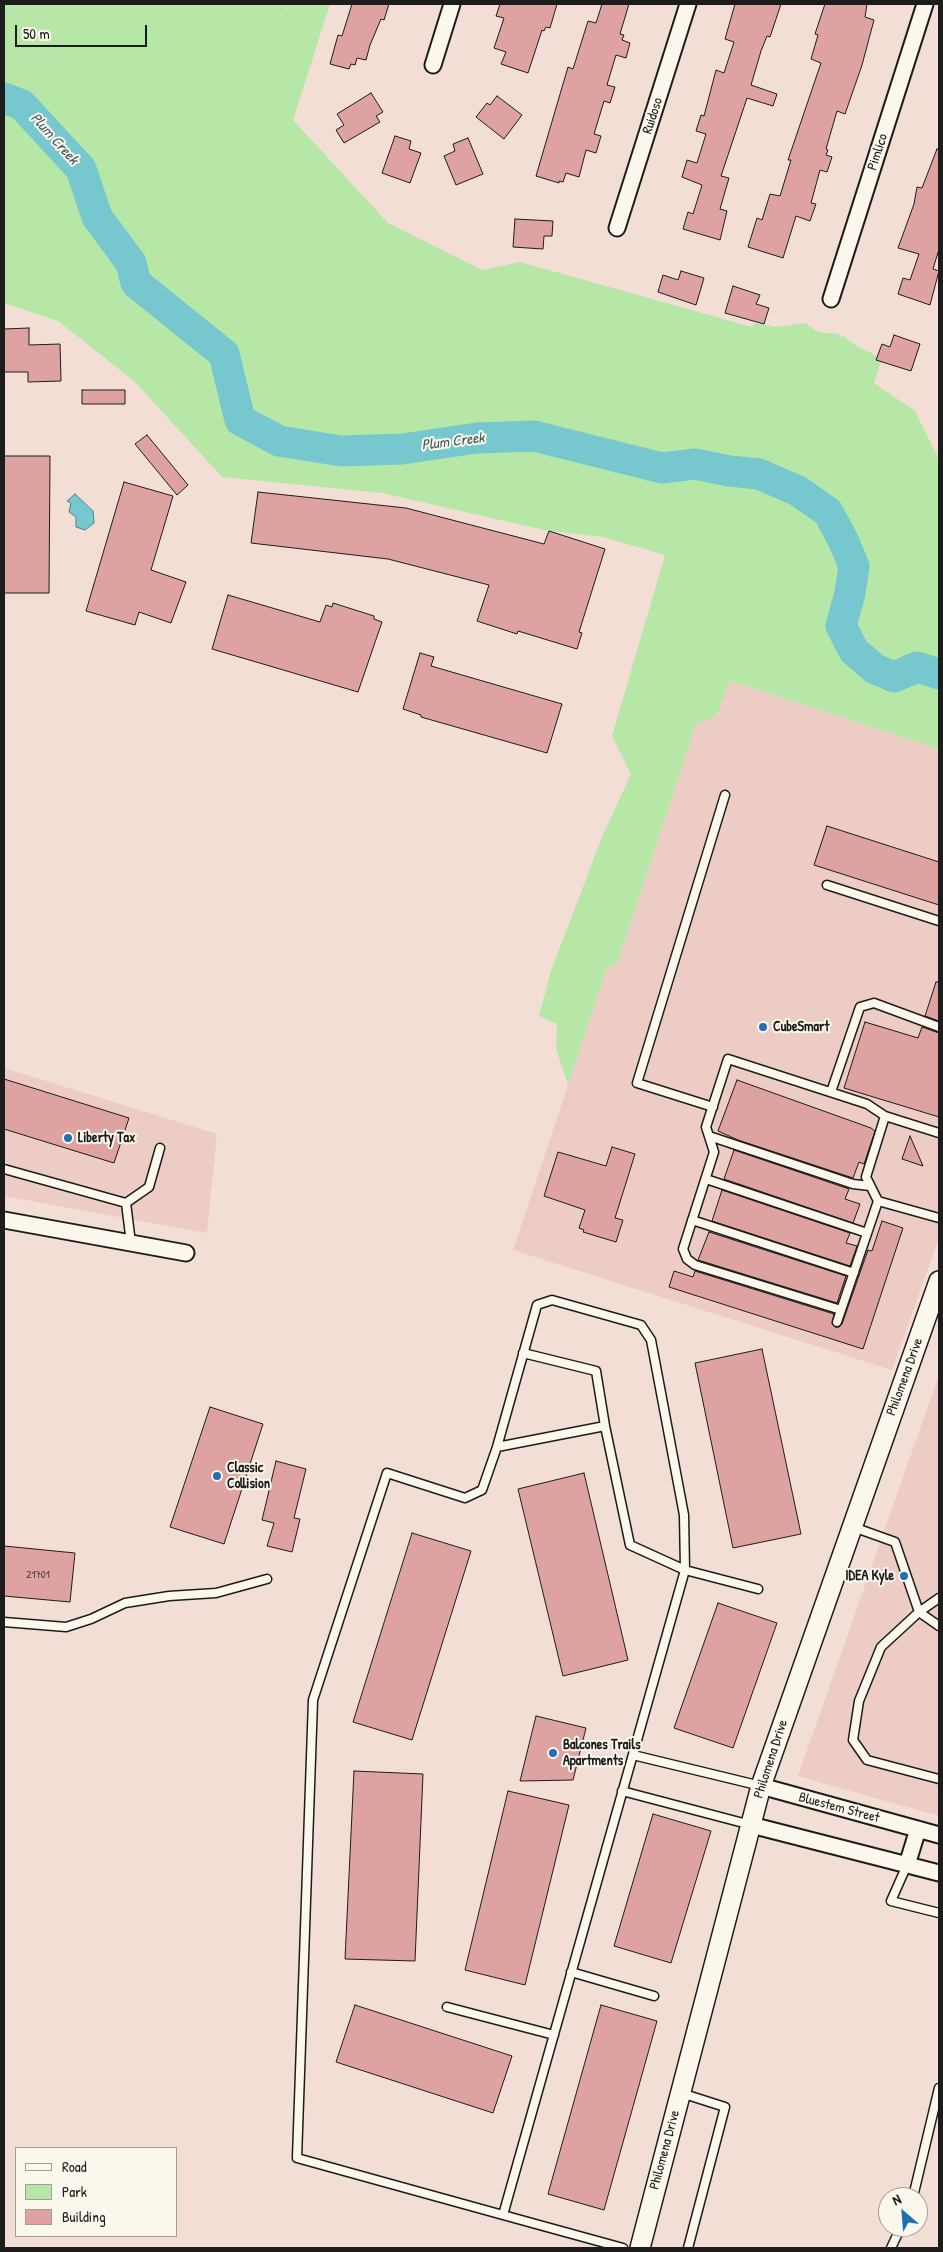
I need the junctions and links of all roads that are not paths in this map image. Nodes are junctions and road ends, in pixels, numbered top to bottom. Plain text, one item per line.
1 (452, 4) edge
2 (688, 4) edge
3 (925, 4) edge
4 (432, 66) dead end
5 (617, 228) dead end
6 (832, 299) dead end
7 (725, 795) dead end
8 (827, 885) dead end
9 (939, 921) edge
10 (939, 1027) edge
11 (831, 1092) junction
12 (713, 1106) junction
13 (885, 1116) junction
14 (939, 1133) edge
15 (709, 1136) junction
16 (160, 1148) dead end
17 (4, 1169) edge
18 (706, 1179) junction
19 (870, 1186) junction
20 (878, 1202) junction
21 (126, 1203) junction
22 (939, 1218) edge
23 (4, 1220) edge
24 (692, 1220) junction
25 (867, 1234) junction
26 (131, 1243) junction
27 (186, 1253) dead end
28 (854, 1273) junction
29 (939, 1281) edge
30 (841, 1310) junction
31 (837, 1322) dead end
32 (523, 1353) junction
33 (605, 1426) junction
34 (497, 1447) junction
35 (852, 1526) junction
36 (685, 1570) junction
37 (267, 1579) dead end
38 (758, 1589) dead end
39 (939, 1598) edge
40 (919, 1612) junction
41 (4, 1622) edge
42 (939, 1626) edge
43 (633, 1754) junction
44 (939, 1779) edge
45 (761, 1786) junction
46 (622, 1791) junction
47 (751, 1825) junction
48 (918, 1829) junction
49 (939, 1835) edge
50 (907, 1865) junction
51 (939, 1873) edge
52 (939, 1912) edge
53 (571, 1972) junction
54 (654, 1996) dead end
55 (448, 2007) dead end
56 (554, 2035) junction
57 (939, 2088) edge
58 (681, 2093) junction
59 (915, 2187) edge
60 (503, 2215) junction
61 (624, 2248) edge
62 (640, 2248) edge
63 (688, 2248) edge

1 - 4 street
2 - 5 street, Ruidoso
3 - 6 street, Pimlico
7 - 12 lane
8 - 9 lane
10 - 11 lane
11 - 12 lane
11 - 13 lane
12 - 15 lane
13 - 14 lane
13 - 19 lane
15 - 18 lane
15 - 19 lane
16 - 21 lane
17 - 21 lane
18 - 24 lane
18 - 25 lane
19 - 20 lane
20 - 22 lane
20 - 25 lane
21 - 26 lane
23 - 26 street
24 - 28 lane
24 - 30 lane
25 - 28 lane
26 - 27 street
28 - 30 lane
29 - 35 street, Philomena Drive
30 - 31 lane
32 - 33 lane
32 - 34 lane
32 - 36 lane
33 - 34 lane
33 - 36 lane
34 - 60 lane
35 - 40 lane
35 - 45 street, Philomena Drive
36 - 38 lane
36 - 43 lane
37 - 41 lane
39 - 40 lane
40 - 42 lane
40 - 44 lane
43 - 45 lane
43 - 46 lane
45 - 47 street, Philomena Drive
45 - 48 street, Bluestem Street
46 - 47 lane
46 - 53 lane
47 - 50 street
47 - 58 street, Philomena Drive
48 - 49 street, Bluestem Street
48 - 50 street
50 - 51 street
50 - 52 lane
53 - 54 lane
53 - 56 lane
55 - 56 lane
56 - 60 lane
57 - 59 lane
58 - 62 street, Philomena Drive
58 - 63 lane
60 - 61 lane

